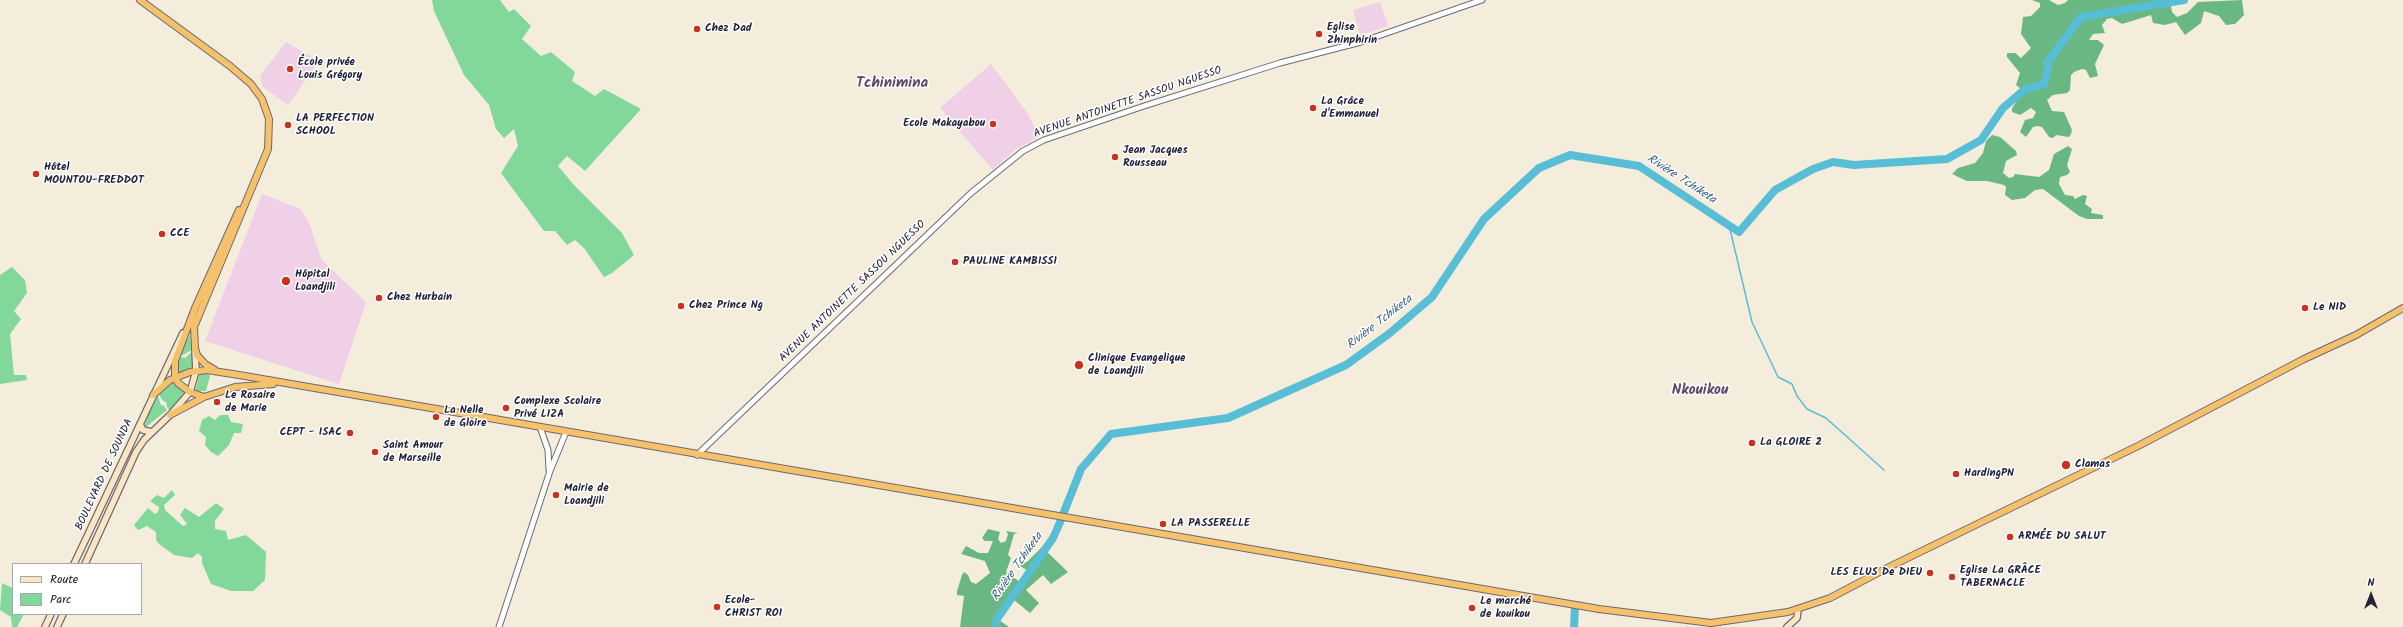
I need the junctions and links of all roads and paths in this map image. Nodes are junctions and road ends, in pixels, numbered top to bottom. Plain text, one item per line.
1 (140, 0) edge
2 (1482, 0) edge
3 (225, 64) junction
4 (195, 308) junction
5 (2403, 308) edge
6 (195, 348) junction
7 (196, 371) junction
8 (218, 372) junction
9 (239, 375) junction
10 (175, 378) junction
11 (288, 383) junction
12 (235, 387) junction
13 (190, 392) junction
14 (153, 395) junction
15 (204, 397) junction
16 (170, 415) junction
17 (140, 424) junction
18 (540, 427) junction
19 (152, 432) junction
20 (566, 432) junction
21 (698, 455) junction
22 (550, 471) junction
23 (74, 563) edge
24 (85, 563) edge
25 (1798, 610) junction
26 (51, 615) edge
27 (63, 615) edge
28 (45, 627) edge
29 (57, 627) edge
30 (499, 627) edge
31 (1787, 627) edge

1 - 3 highway
2 - 21 street, AVENUE ANTOINETTE SASSOU NGUESSO
3 - 4 highway
3 - 6 highway
4 - 10 highway
4 - 14 main road, BOULEVARD DE SOUNDA
5 - 25 highway
6 - 7 main road
6 - 8 highway
7 - 8 highway
7 - 10 highway
7 - 13 main road
8 - 9 highway
9 - 11 highway
9 - 12 highway
10 - 13 highway
10 - 14 highway
11 - 12 highway
11 - 18 highway
12 - 15 highway
13 - 15 highway
13 - 16 main road
14 - 17 main road, BOULEVARD DE SOUNDA
15 - 16 highway
16 - 19 main road
17 - 19 main road
17 - 23 main road, BOULEVARD DE SOUNDA
18 - 20 highway
18 - 22 street
19 - 24 main road
20 - 21 highway
20 - 22 street
21 - 25 highway
22 - 30 street
25 - 31 main road
26 - 28 main road
27 - 29 main road

